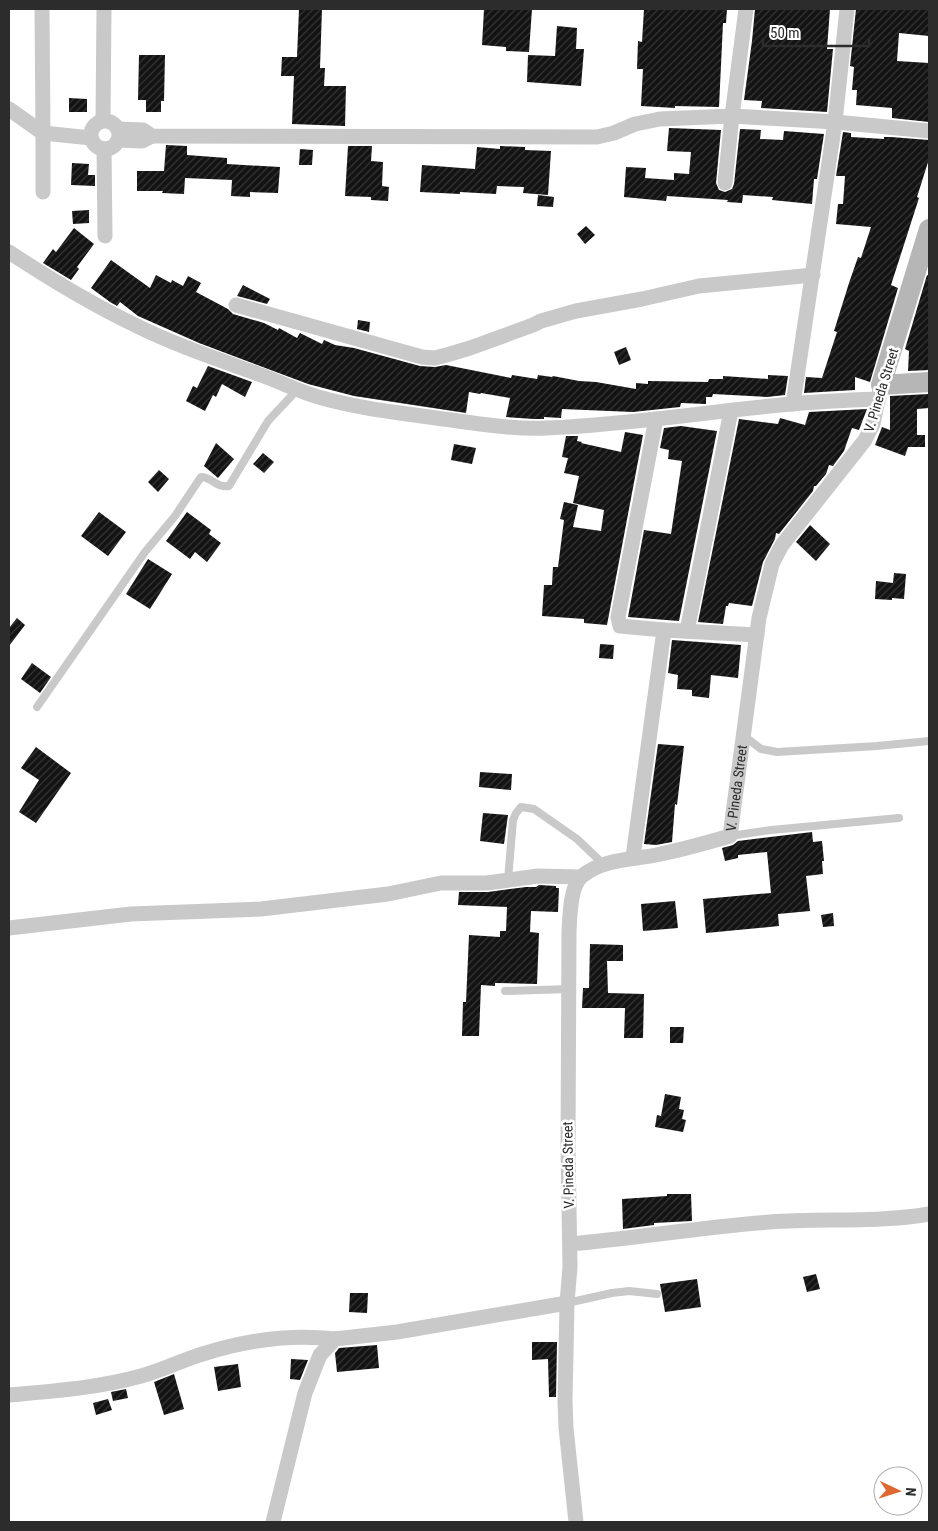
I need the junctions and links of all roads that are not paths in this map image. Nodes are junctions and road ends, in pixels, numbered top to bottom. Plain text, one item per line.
1 (42, 9) edge
2 (104, 9) edge
3 (746, 9) edge
4 (847, 9) edge
5 (9, 109) edge
6 (732, 116) junction
7 (104, 120) junction
8 (835, 122) junction
9 (929, 131) edge
10 (44, 132) junction
11 (118, 135) junction
12 (91, 138) junction
13 (104, 149) junction
14 (725, 183) dead end
15 (43, 192) dead end
16 (929, 229) edge
17 (105, 236) dead end
18 (9, 252) edge
19 (813, 275) junction
20 (236, 305) dead end
21 (929, 382) edge
22 (297, 390) junction
23 (880, 392) junction
24 (792, 404) junction
25 (731, 411) junction
26 (656, 419) junction
27 (664, 630) junction
28 (686, 631) junction
29 (757, 635) junction
30 (37, 707) dead end
31 (744, 736) junction
32 (929, 741) edge
33 (899, 818) dead end
34 (730, 836) junction
35 (633, 857) junction
36 (601, 865) junction
37 (581, 876) junction
38 (508, 880) junction
39 (9, 928) edge
40 (569, 989) junction
41 (505, 991) dead end
42 (929, 1214) edge
43 (570, 1244) junction
44 (657, 1294) dead end
45 (567, 1303) junction
46 (335, 1339) junction
47 (9, 1395) edge
48 (273, 1522) edge
49 (576, 1522) edge

1 - 10 street
2 - 7 street
3 - 6 street
4 - 8 street
5 - 10 street
6 - 8 street
6 - 11 street
6 - 14 street
7 - 11 street
7 - 12 street
8 - 9 street
8 - 19 street
10 - 12 street
10 - 15 street
11 - 13 street
12 - 13 street
13 - 17 street
16 - 23 street, V. Pineda Street
18 - 22 street
19 - 20 street
19 - 24 street
21 - 23 street
22 - 26 street
22 - 30 lane
23 - 24 street
23 - 29 street, V. Pineda Street
24 - 25 street
25 - 26 street
25 - 28 street
26 - 27 street
27 - 28 street
27 - 35 street
28 - 29 street
29 - 31 street, V. Pineda Street
31 - 32 lane
31 - 34 street, V. Pineda Street
33 - 34 lane
34 - 35 street, V. Pineda Street
35 - 36 street, V. Pineda Street
36 - 37 street, V. Pineda Street
36 - 38 lane
37 - 38 street
37 - 40 street, V. Pineda Street
38 - 39 street
40 - 41 lane
40 - 43 street, V. Pineda Street
42 - 43 street
43 - 45 street, V. Pineda Street
44 - 45 lane
45 - 46 street
45 - 49 street, V. Pineda Street
46 - 47 street
46 - 48 street

